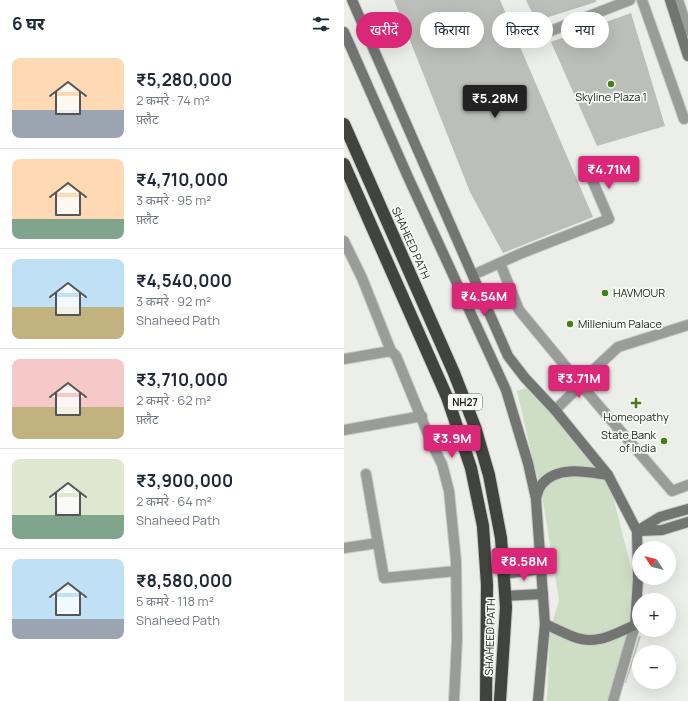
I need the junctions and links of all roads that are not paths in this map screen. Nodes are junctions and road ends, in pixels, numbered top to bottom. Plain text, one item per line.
1 (352, 0) edge
2 (630, 0) edge
3 (642, 0) edge
4 (670, 0) edge
5 (678, 0) edge
6 (553, 30) edge
7 (688, 31) edge
8 (344, 32) edge
9 (688, 56) edge
10 (684, 119) dead end
11 (344, 124) edge
12 (344, 164) edge
13 (588, 170) dead end
14 (344, 241) edge
15 (500, 263) junction
16 (472, 275) junction
17 (688, 325) edge
18 (391, 351) junction
19 (344, 359) edge
20 (581, 385) junction
21 (555, 410) junction
22 (422, 416) junction
23 (344, 430) edge
24 (366, 474) dead end
25 (608, 476) junction
26 (688, 485) edge
27 (536, 499) junction
28 (688, 509) edge
29 (688, 522) edge
30 (637, 531) junction
31 (378, 543) junction
32 (344, 548) edge
33 (541, 569) junction
34 (456, 571) junction
35 (504, 574) junction
36 (637, 593) edge
37 (543, 594) junction
38 (505, 596) junction
39 (545, 624) junction
40 (632, 626) edge
41 (632, 635) edge
42 (454, 701) edge
43 (486, 701) edge
44 (500, 701) edge
45 (538, 701) edge
46 (613, 701) edge

1 - 16 street
2 - 6 street
3 - 10 street
4 - 9 street
5 - 7 street
8 - 27 street
11 - 35 highway, SHAHEED PATH / NH27
12 - 43 highway, SHAHEED PATH / NH27
13 - 15 street
14 - 18 street
15 - 16 street
15 - 20 street
16 - 21 street
17 - 20 street
18 - 19 street
18 - 22 street
20 - 21 street
20 - 26 street
21 - 25 street
22 - 23 street
22 - 34 street
24 - 31 street
25 - 27 street
25 - 30 street
27 - 33 street
28 - 30 street
29 - 30 street
30 - 36 street
31 - 32 street
31 - 34 street
33 - 35 street
33 - 37 street
34 - 42 street
35 - 38 highway, SHAHEED PATH / NH27
37 - 38 street
37 - 39 street
38 - 44 highway, SHAHEED PATH / NH27
39 - 40 street
39 - 45 street
41 - 46 street

